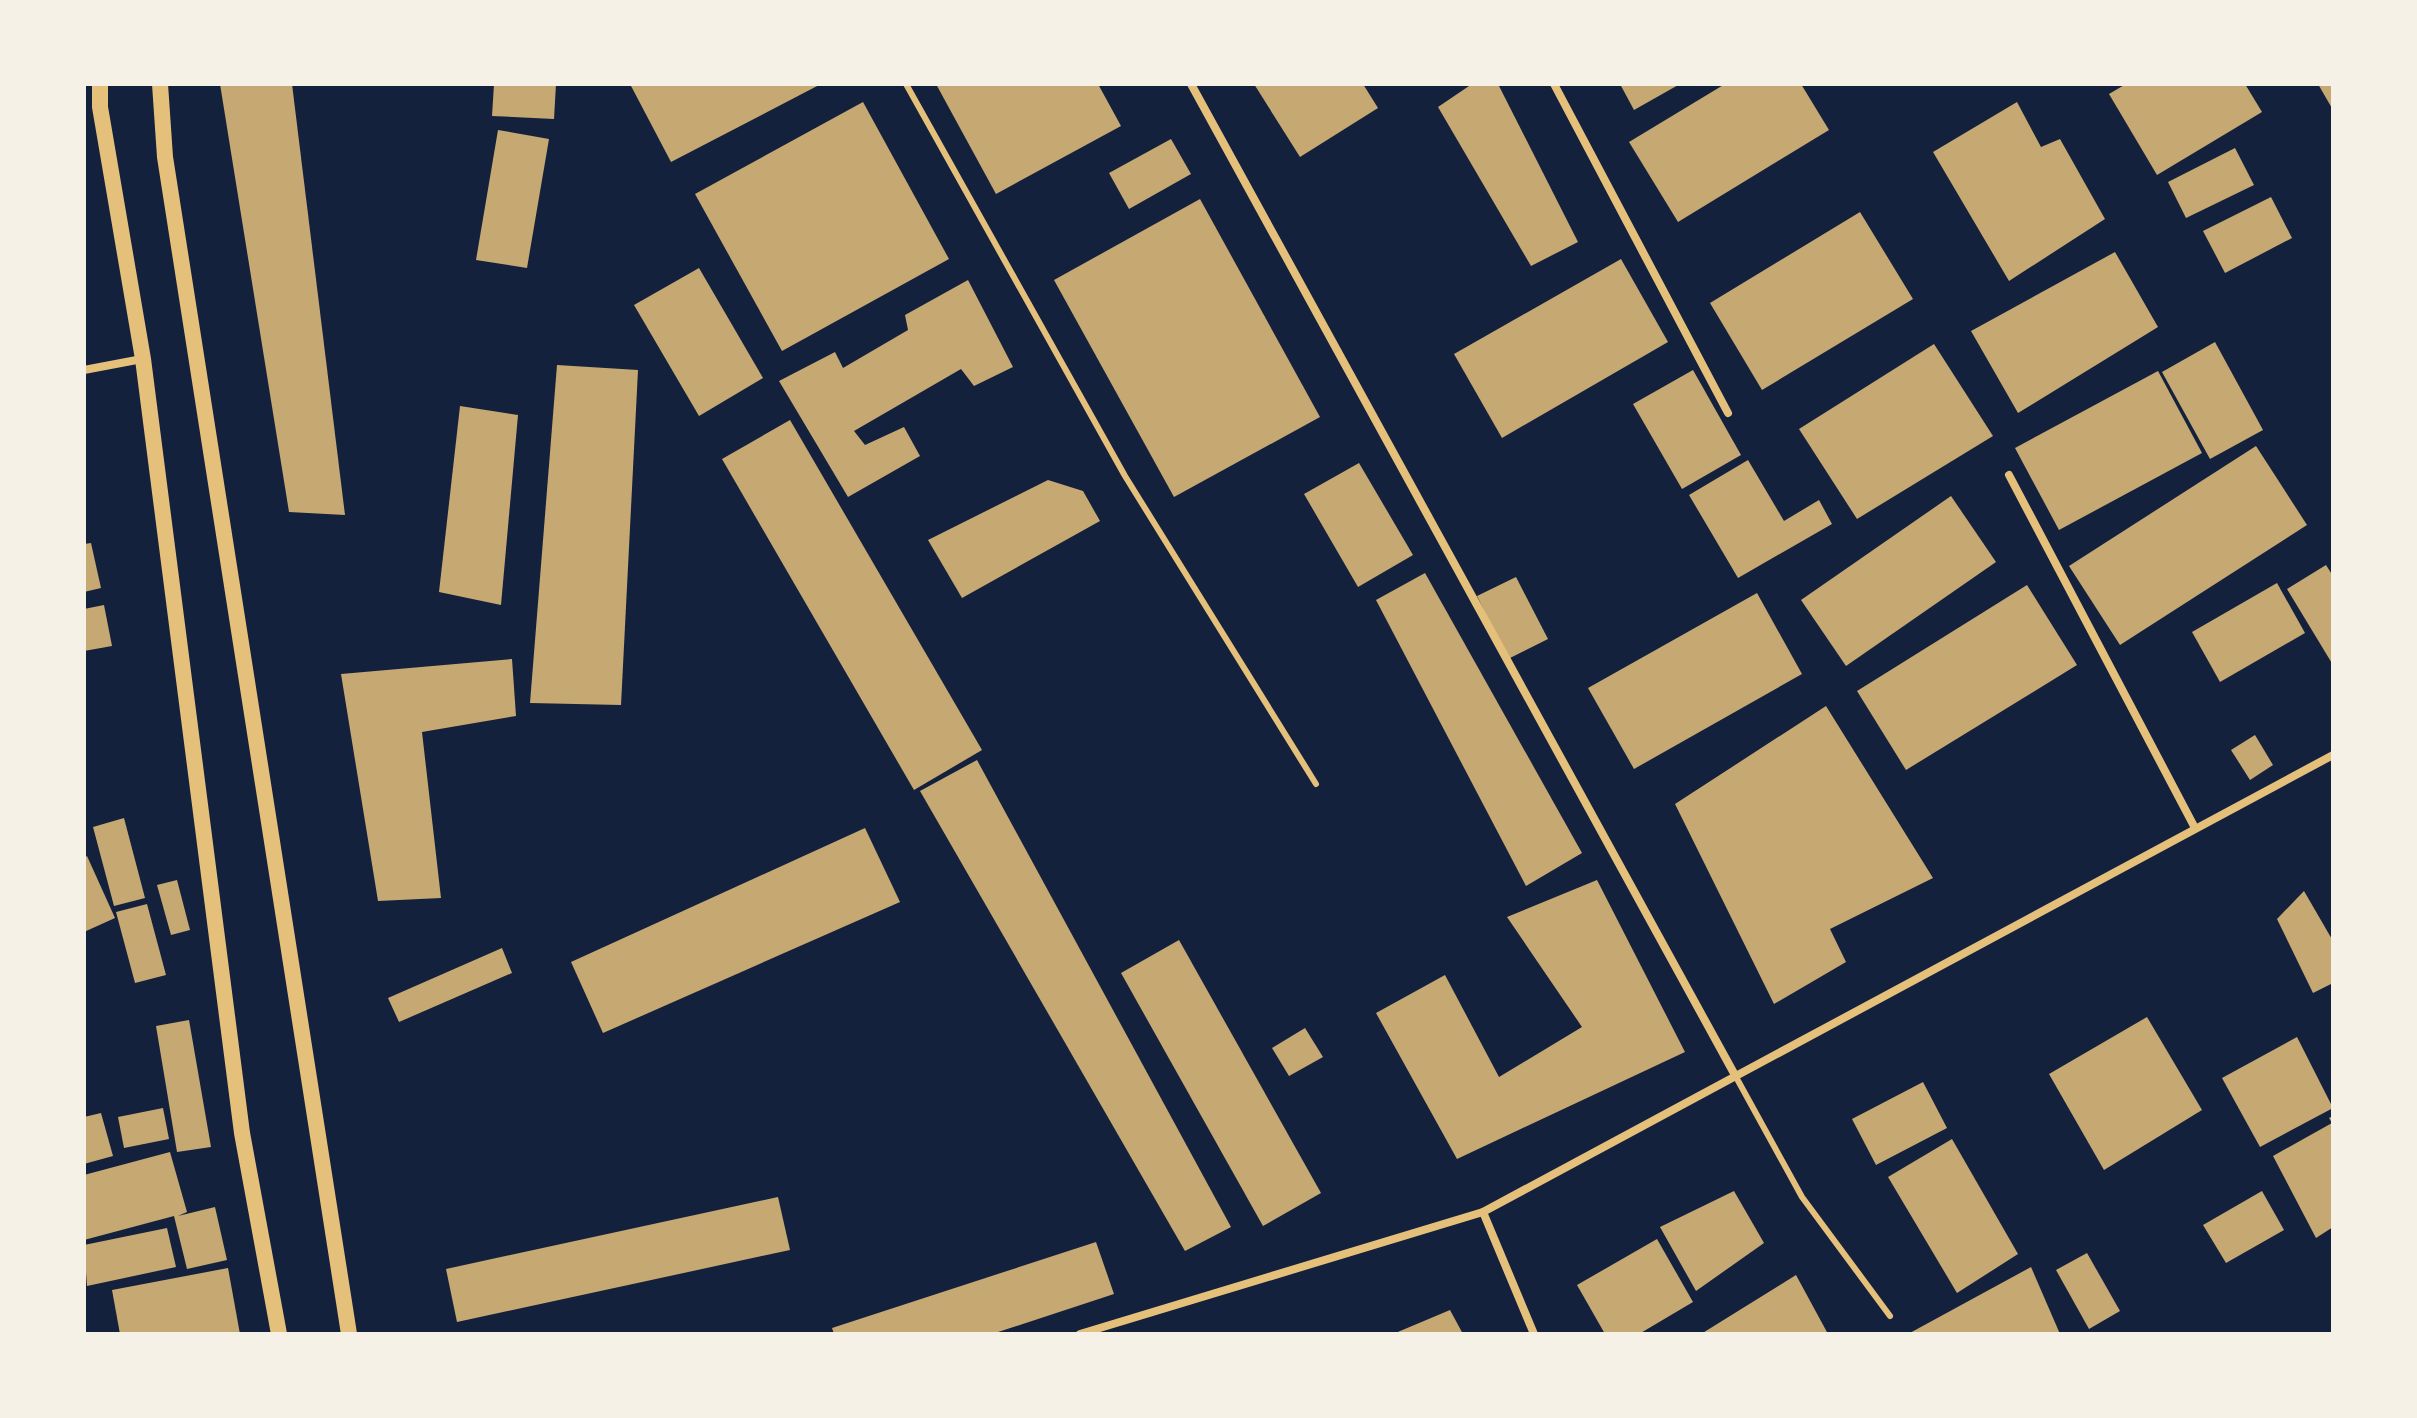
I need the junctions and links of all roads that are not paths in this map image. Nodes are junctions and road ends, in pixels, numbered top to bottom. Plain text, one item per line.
1 (100, 84) edge
2 (160, 84) edge
3 (906, 84) edge
4 (1191, 84) edge
5 (1554, 84) edge
6 (143, 359) junction
7 (84, 370) edge
8 (1728, 413) dead end
9 (2009, 475) dead end
10 (2333, 755) edge
11 (1316, 784) dead end
12 (2195, 828) junction
13 (1736, 1077) junction
14 (1483, 1212) junction
15 (1890, 1316) dead end
16 (279, 1334) edge
17 (349, 1334) edge
18 (1080, 1334) edge
19 (1534, 1334) edge

1 - 6 main road
2 - 17 main road
3 - 11 lane
4 - 13 street
5 - 8 street
6 - 7 street
6 - 16 main road
9 - 12 street
10 - 12 street
12 - 13 street
13 - 14 street
13 - 15 lane
14 - 18 street
14 - 19 street

